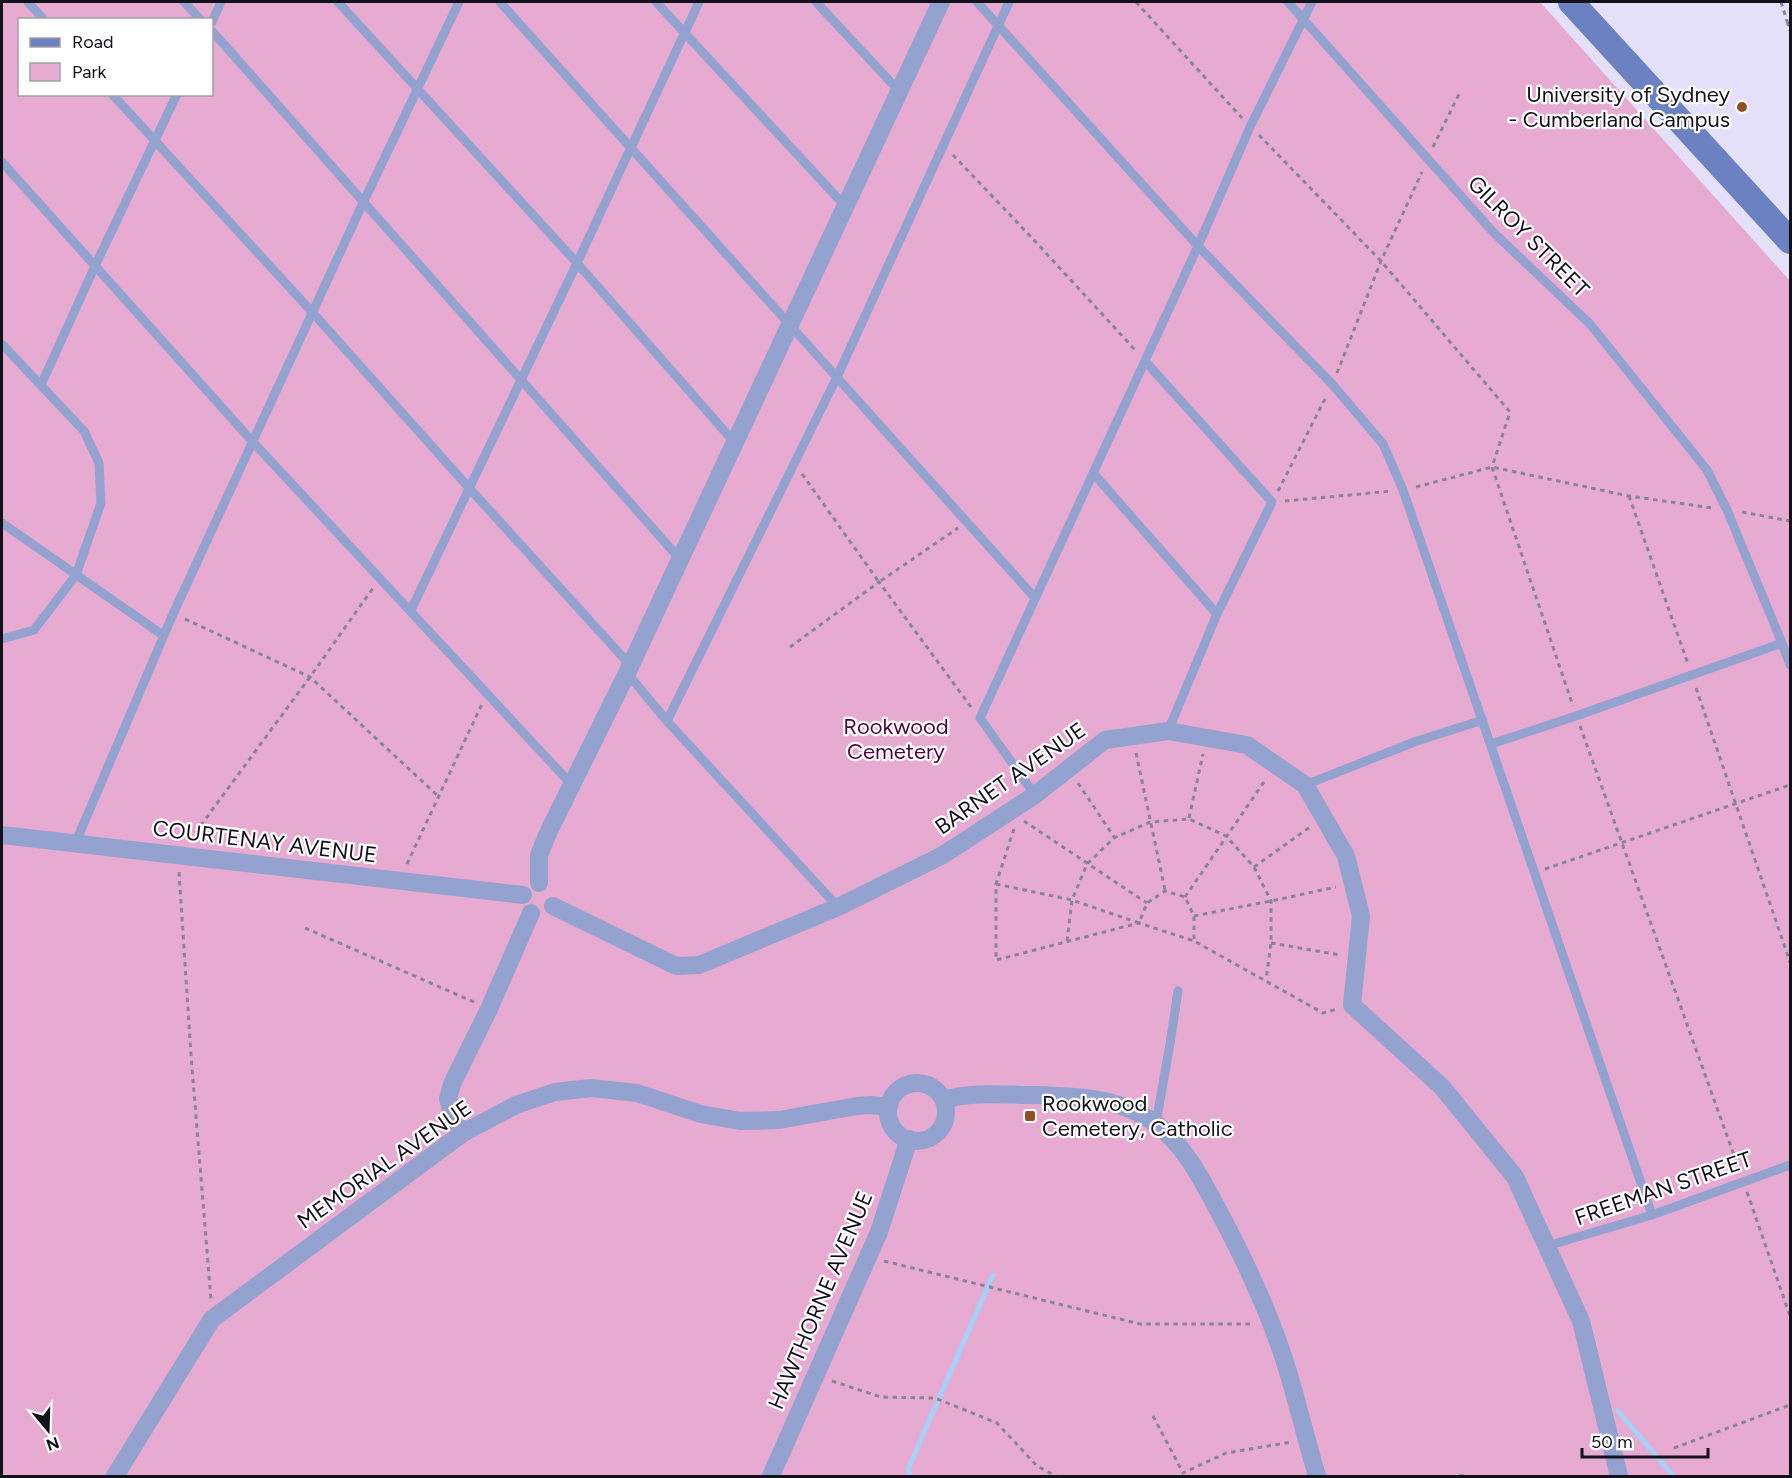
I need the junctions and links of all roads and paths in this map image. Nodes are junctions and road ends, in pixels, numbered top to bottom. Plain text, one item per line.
1 (28, 2) edge
2 (184, 2) edge
3 (221, 2) edge
4 (338, 2) edge
5 (459, 2) edge
6 (500, 2) edge
7 (656, 2) edge
8 (699, 2) edge
9 (816, 2) edge
10 (941, 2) edge
11 (977, 2) edge
12 (1009, 2) edge
13 (1136, 2) edge
14 (1288, 2) edge
15 (1312, 2) edge
16 (1571, 2) edge
17 (1780, 2) edge
18 (42, 18) edge
19 (199, 18) edge
20 (1303, 18) junction
21 (213, 20) edge
22 (998, 25) junction
23 (1790, 25) edge
24 (1791, 31) edge
25 (213, 32) edge
26 (684, 33) junction
27 (418, 88) junction
28 (898, 91) junction
29 (1459, 94) dead end
30 (114, 96) edge
31 (176, 96) edge
32 (1250, 127) junction
33 (155, 142) junction
34 (943, 145) junction
35 (631, 147) junction
36 (1427, 159) junction
37 (2, 162) edge
38 (363, 203) junction
39 (845, 206) junction
40 (1791, 242) edge
41 (1198, 246) junction
42 (1381, 261) junction
43 (577, 263) junction
44 (95, 266) junction
45 (313, 313) junction
46 (790, 323) junction
47 (2, 344) edge
48 (1145, 361) junction
49 (837, 377) junction
50 (521, 380) junction
51 (1332, 384) junction
52 (41, 385) junction
53 (252, 441) junction
54 (734, 442) junction
55 (794, 463) junction
56 (1492, 467) junction
57 (1093, 472) junction
58 (470, 489) junction
59 (1403, 490) junction
60 (1629, 496) junction
61 (1272, 502) junction
62 (1727, 510) junction
63 (1791, 521) edge
64 (2, 522) edge
65 (967, 522) junction
66 (679, 558) junction
67 (76, 575) junction
68 (379, 579) junction
69 (879, 582) junction
70 (1035, 598) junction
71 (411, 610) junction
72 (173, 614) junction
73 (1217, 614) junction
74 (164, 636) junction
75 (2, 639) edge
76 (1782, 643) junction
77 (790, 647) dead end
78 (1791, 665) edge
79 (628, 669) junction
80 (1691, 674) junction
81 (310, 677) junction
82 (487, 695) junction
83 (1576, 716) junction
84 (980, 718) junction
85 (1483, 720) junction
86 (667, 721) junction
87 (1168, 731) junction
88 (1133, 736) junction
89 (1207, 738) junction
90 (1491, 744) junction
91 (1276, 765) junction
92 (1069, 769) junction
93 (571, 784) junction
94 (1305, 785) junction
95 (1791, 785) edge
96 (1035, 795) junction
97 (438, 796) junction
98 (1736, 803) junction
99 (1324, 817) junction
100 (1189, 819) junction
101 (1150, 822) junction
102 (1015, 825) dead end
103 (2, 835) edge
104 (1226, 836) junction
105 (1114, 838) junction
106 (1622, 842) junction
107 (75, 844) junction
108 (178, 856) junction
109 (1087, 864) junction
110 (1254, 867) junction
111 (1535, 872) junction
112 (399, 881) junction
113 (539, 883) junction
114 (1353, 883) junction
115 (996, 884) junction
116 (1165, 891) junction
117 (523, 895) junction
118 (1185, 897) junction
119 (1072, 900) junction
120 (1271, 902) junction
121 (1147, 903) junction
122 (553, 906) junction
123 (838, 907) junction
124 (531, 913) junction
125 (1194, 916) junction
126 (1139, 923) junction
127 (305, 928) dead end
128 (1067, 941) junction
129 (1194, 941) junction
130 (1271, 943) junction
131 (1357, 958) junction
132 (1791, 962) edge
133 (1266, 980) junction
134 (1178, 991) dead end
135 (1352, 1005) junction
136 (489, 1009) junction
137 (944, 1100) junction
138 (889, 1107) junction
139 (1155, 1123) junction
140 (463, 1133) junction
141 (909, 1139) junction
142 (1791, 1165) edge
143 (1743, 1181) junction
144 (1652, 1215) junction
145 (1547, 1246) junction
146 (868, 1257) junction
147 (1791, 1316) edge
148 (212, 1319) junction
149 (1271, 1324) junction
150 (815, 1376) junction
151 (1791, 1405) edge
152 (1153, 1416) dead end
153 (1306, 1440) junction
154 (1674, 1448) dead end
155 (1182, 1475) edge
156 (115, 1476) edge
157 (771, 1476) edge
158 (1056, 1476) edge
159 (1317, 1476) edge
160 (1459, 1476) edge
161 (1466, 1476) edge
162 (1619, 1476) edge

1 - 18 lane
2 - 19 lane
3 - 21 lane
4 - 27 lane
5 - 27 lane
6 - 35 lane
7 - 26 lane
8 - 26 lane
9 - 28 lane
10 - 28 street
11 - 22 lane
12 - 22 lane
13 - 32 path
14 - 20 lane, GILROY STREET
15 - 20 lane
16 - 40 main road
17 - 23 path
20 - 32 lane
20 - 36 lane, GILROY STREET
22 - 34 lane
22 - 41 lane
23 - 24 path
25 - 38 lane
26 - 35 lane
26 - 39 lane
27 - 38 lane
27 - 43 lane
28 - 39 street
29 - 36 path
30 - 33 lane
31 - 33 lane
32 - 41 lane
32 - 42 path
33 - 44 lane
33 - 45 lane
34 - 48 path
34 - 49 lane
35 - 43 lane
35 - 46 lane
36 - 42 path
36 - 62 lane, GILROY STREET
37 - 44 lane
38 - 45 lane
38 - 50 lane
39 - 46 street
41 - 48 lane
41 - 51 lane
42 - 51 path
42 - 56 path
43 - 50 lane
43 - 54 lane
44 - 52 lane
44 - 53 lane
45 - 53 lane
45 - 58 lane
46 - 49 lane
46 - 54 street
47 - 52 lane
48 - 57 lane
48 - 61 lane
49 - 55 lane
49 - 65 lane
50 - 58 lane
50 - 66 lane
51 - 59 lane
51 - 61 path
52 - 67 lane
53 - 68 lane
53 - 72 lane
54 - 66 street
55 - 69 path
55 - 86 lane
56 - 59 path
56 - 60 path
56 - 83 path
57 - 70 lane
57 - 73 lane
58 - 71 lane
58 - 79 lane
59 - 61 path
59 - 85 lane
60 - 62 path
60 - 80 path
61 - 73 lane
62 - 63 path
62 - 76 lane, GILROY STREET
64 - 67 lane
65 - 69 path
65 - 70 lane
66 - 79 street
67 - 74 lane
67 - 75 lane
68 - 71 lane
68 - 81 path
69 - 77 path
69 - 84 path
70 - 84 lane
71 - 82 lane
72 - 74 lane
72 - 81 path
73 - 87 lane
74 - 107 lane
76 - 78 lane, GILROY STREET
76 - 80 lane
79 - 86 lane
79 - 93 street
80 - 83 lane
80 - 98 path
81 - 97 path
81 - 108 path
82 - 93 lane
82 - 97 path
83 - 90 lane
83 - 106 path
84 - 96 lane
85 - 90 lane
85 - 94 lane
86 - 123 lane
87 - 88 street, BARNET AVENUE
87 - 89 street, BARNET AVENUE
88 - 92 street, BARNET AVENUE
88 - 101 path
89 - 91 street, BARNET AVENUE
89 - 100 path
90 - 111 lane
91 - 94 street, BARNET AVENUE
91 - 104 path
92 - 96 street, BARNET AVENUE
92 - 105 path
93 - 113 street
94 - 99 street, BARNET AVENUE
95 - 98 path
96 - 109 path
96 - 123 street, BARNET AVENUE
97 - 112 path
98 - 106 path
98 - 132 path
99 - 110 path
99 - 114 street, BARNET AVENUE
100 - 101 path
100 - 104 path
101 - 105 path
101 - 116 path
102 - 115 path
103 - 107 street, COURTENAY AVENUE
104 - 110 path
104 - 118 path
105 - 109 path
106 - 111 path
106 - 143 path
107 - 108 street, COURTENAY AVENUE
108 - 112 street, COURTENAY AVENUE
108 - 148 path
109 - 119 path
109 - 121 path
110 - 120 path
111 - 144 lane
112 - 117 street, COURTENAY AVENUE
113 - 117 street
113 - 122 street
114 - 120 path
114 - 131 street, BARNET AVENUE
115 - 119 path
115 - 128 path
116 - 118 path
116 - 121 path
117 - 124 street
118 - 125 path
119 - 126 path
119 - 128 path
120 - 125 path
120 - 130 path
121 - 126 path
122 - 123 street, BARNET AVENUE
122 - 124 street
124 - 136 street
125 - 129 path
126 - 128 path
126 - 129 path
127 - 136 path
129 - 133 path
130 - 131 path
130 - 133 path
131 - 135 street, BARNET AVENUE
133 - 135 path
134 - 139 lane
135 - 145 street
136 - 140 street
137 - 138 street
137 - 139 street
137 - 141 street
138 - 140 street, MEMORIAL AVENUE
138 - 141 street
139 - 149 street
140 - 148 street, MEMORIAL AVENUE
141 - 146 street, HAWTHORNE AVENUE
142 - 143 lane, FREEMAN STREET
143 - 144 lane, FREEMAN STREET
143 - 147 path
144 - 145 lane, FREEMAN STREET
145 - 162 street
146 - 149 path
146 - 150 street, HAWTHORNE AVENUE
148 - 156 street, MEMORIAL AVENUE
149 - 153 street
150 - 157 street, HAWTHORNE AVENUE
150 - 158 path
151 - 154 path
152 - 155 path
153 - 155 path
153 - 159 street
160 - 161 path

